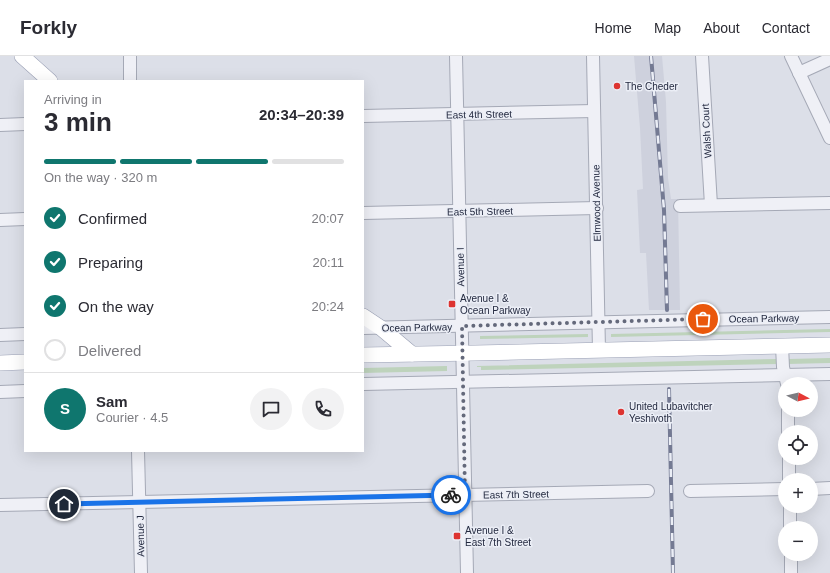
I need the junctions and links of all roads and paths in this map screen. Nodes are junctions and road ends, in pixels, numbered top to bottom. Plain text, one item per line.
1 (22, 56) edge
2 (130, 56) edge
3 (456, 56) edge
4 (593, 56) edge
5 (702, 56) edge
6 (791, 56) edge
7 (830, 59) edge
8 (799, 73) junction
9 (49, 80) edge
10 (130, 80) edge
11 (594, 112) junction
12 (457, 115) junction
13 (364, 116) edge
14 (24, 124) edge
15 (0, 125) edge
16 (830, 138) edge
17 (830, 203) edge
18 (711, 205) junction
19 (680, 206) dead end
20 (597, 208) junction
21 (459, 211) junction
22 (364, 213) edge
23 (24, 219) edge
24 (0, 220) edge
25 (364, 317) edge
26 (830, 317) edge
27 (599, 322) junction
28 (462, 326) junction
29 (364, 328) edge
30 (381, 328) junction
31 (24, 334) edge
32 (0, 335) edge
33 (830, 345) edge
34 (782, 346) junction
35 (599, 350) junction
36 (462, 353) junction
37 (412, 354) junction
38 (364, 355) edge
39 (24, 362) edge
40 (0, 363) edge
41 (830, 374) edge
42 (785, 377) edge
43 (808, 377) edge
44 (778, 380) edge
45 (463, 383) junction
46 (364, 384) edge
47 (24, 391) edge
48 (0, 392) edge
49 (138, 452) edge
50 (830, 488) edge
51 (778, 489) edge
52 (818, 489) edge
53 (648, 491) dead end
54 (690, 491) dead end
55 (465, 495) junction
56 (139, 503) junction
57 (0, 505) edge
58 (791, 561) edge
59 (141, 573) edge
60 (467, 573) edge
61 (791, 573) edge

1 - 9 main road
2 - 10 street
3 - 12 street, Avenue I
4 - 11 street, Elmwood Avenue
5 - 18 street, Walsh Court
6 - 8 street
7 - 8 street
8 - 16 street
11 - 12 street, East 4th Street
11 - 20 street, Elmwood Avenue
12 - 13 street, East 4th Street
12 - 21 street, Avenue I
14 - 15 street
17 - 18 street
18 - 19 street
20 - 21 street, East 5th Street
20 - 27 street, Elmwood Avenue
21 - 22 street, East 5th Street
21 - 28 street, Avenue I
23 - 24 street
25 - 30 main road
26 - 27 street, Ocean Parkway
27 - 28 street, Ocean Parkway
27 - 35 street, Elmwood Avenue
28 - 30 street, Ocean Parkway
28 - 36 street, Avenue I
29 - 30 street, Ocean Parkway
30 - 37 main road
31 - 32 street
33 - 34 main road
34 - 35 main road
34 - 42 street
35 - 36 main road
36 - 37 main road
36 - 45 street, Avenue I
37 - 38 main road
39 - 40 main road
41 - 43 street
44 - 45 street
45 - 46 street
45 - 55 street, Avenue I
47 - 48 street
49 - 56 street, Avenue J
50 - 52 street
51 - 54 street
53 - 55 street, East 7th Street
55 - 56 street, East 7th Street
55 - 60 street, Avenue I
56 - 57 street, East 7th Street
56 - 59 street, Avenue J
58 - 61 street

